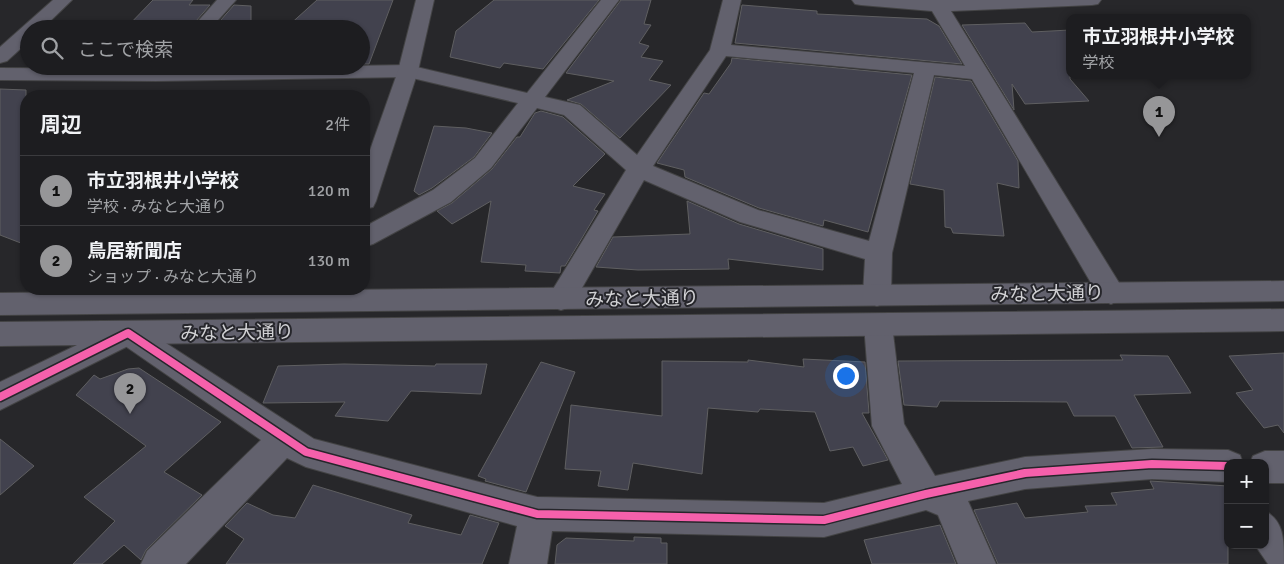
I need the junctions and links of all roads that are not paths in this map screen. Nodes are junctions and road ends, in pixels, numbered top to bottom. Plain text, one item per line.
1 (63, 0) edge
2 (227, 0) edge
3 (425, 0) edge
4 (610, 0) edge
5 (732, 0) edge
6 (861, 0) edge
7 (1092, 0) edge
8 (936, 3) edge
9 (41, 20) edge
10 (208, 20) edge
11 (20, 39) edge
12 (720, 50) junction
13 (0, 57) edge
14 (925, 69) junction
15 (370, 71) edge
16 (408, 71) junction
17 (977, 73) junction
18 (0, 74) edge
19 (20, 74) edge
20 (529, 101) junction
21 (639, 169) junction
22 (370, 183) edge
23 (370, 235) edge
24 (879, 253) junction
25 (1284, 291) edge
26 (1111, 293) junction
27 (331, 295) edge
28 (561, 298) junction
29 (0, 304) edge
30 (877, 310) junction
31 (1284, 320) edge
32 (319, 331) junction
33 (128, 333) junction
34 (0, 334) edge
35 (0, 398) edge
36 (285, 438) junction
37 (1269, 467) edge
38 (1284, 467) edge
39 (1224, 469) edge
40 (926, 494) junction
41 (538, 514) junction
42 (1269, 534) edge
43 (1284, 555) edge
44 (160, 564) edge
45 (528, 564) edge
46 (977, 564) edge

1 - 9 street
2 - 10 street
3 - 16 street
4 - 20 street
5 - 12 street
6 - 8 street
7 - 8 street
8 - 17 street
11 - 13 street
12 - 14 street
12 - 21 street
14 - 17 street
14 - 24 street
15 - 16 street
16 - 20 street
16 - 22 street
17 - 26 street
18 - 19 street
20 - 21 street
20 - 23 street
21 - 24 street
21 - 28 street
24 - 30 street
25 - 26 street, みなと大通り
26 - 30 street, みなと大通り
27 - 28 street, みなと大通り
27 - 29 street, みなと大通り
27 - 32 street
28 - 30 street, みなと大通り
30 - 31 street, みなと大通り
30 - 32 street, みなと大通り
30 - 40 street
32 - 33 street, みなと大通り
33 - 34 street, みなと大通り
33 - 35 street
33 - 36 street
36 - 41 street
36 - 44 street
37 - 38 street
39 - 40 street
40 - 41 street
40 - 46 street
41 - 45 street
42 - 43 street

